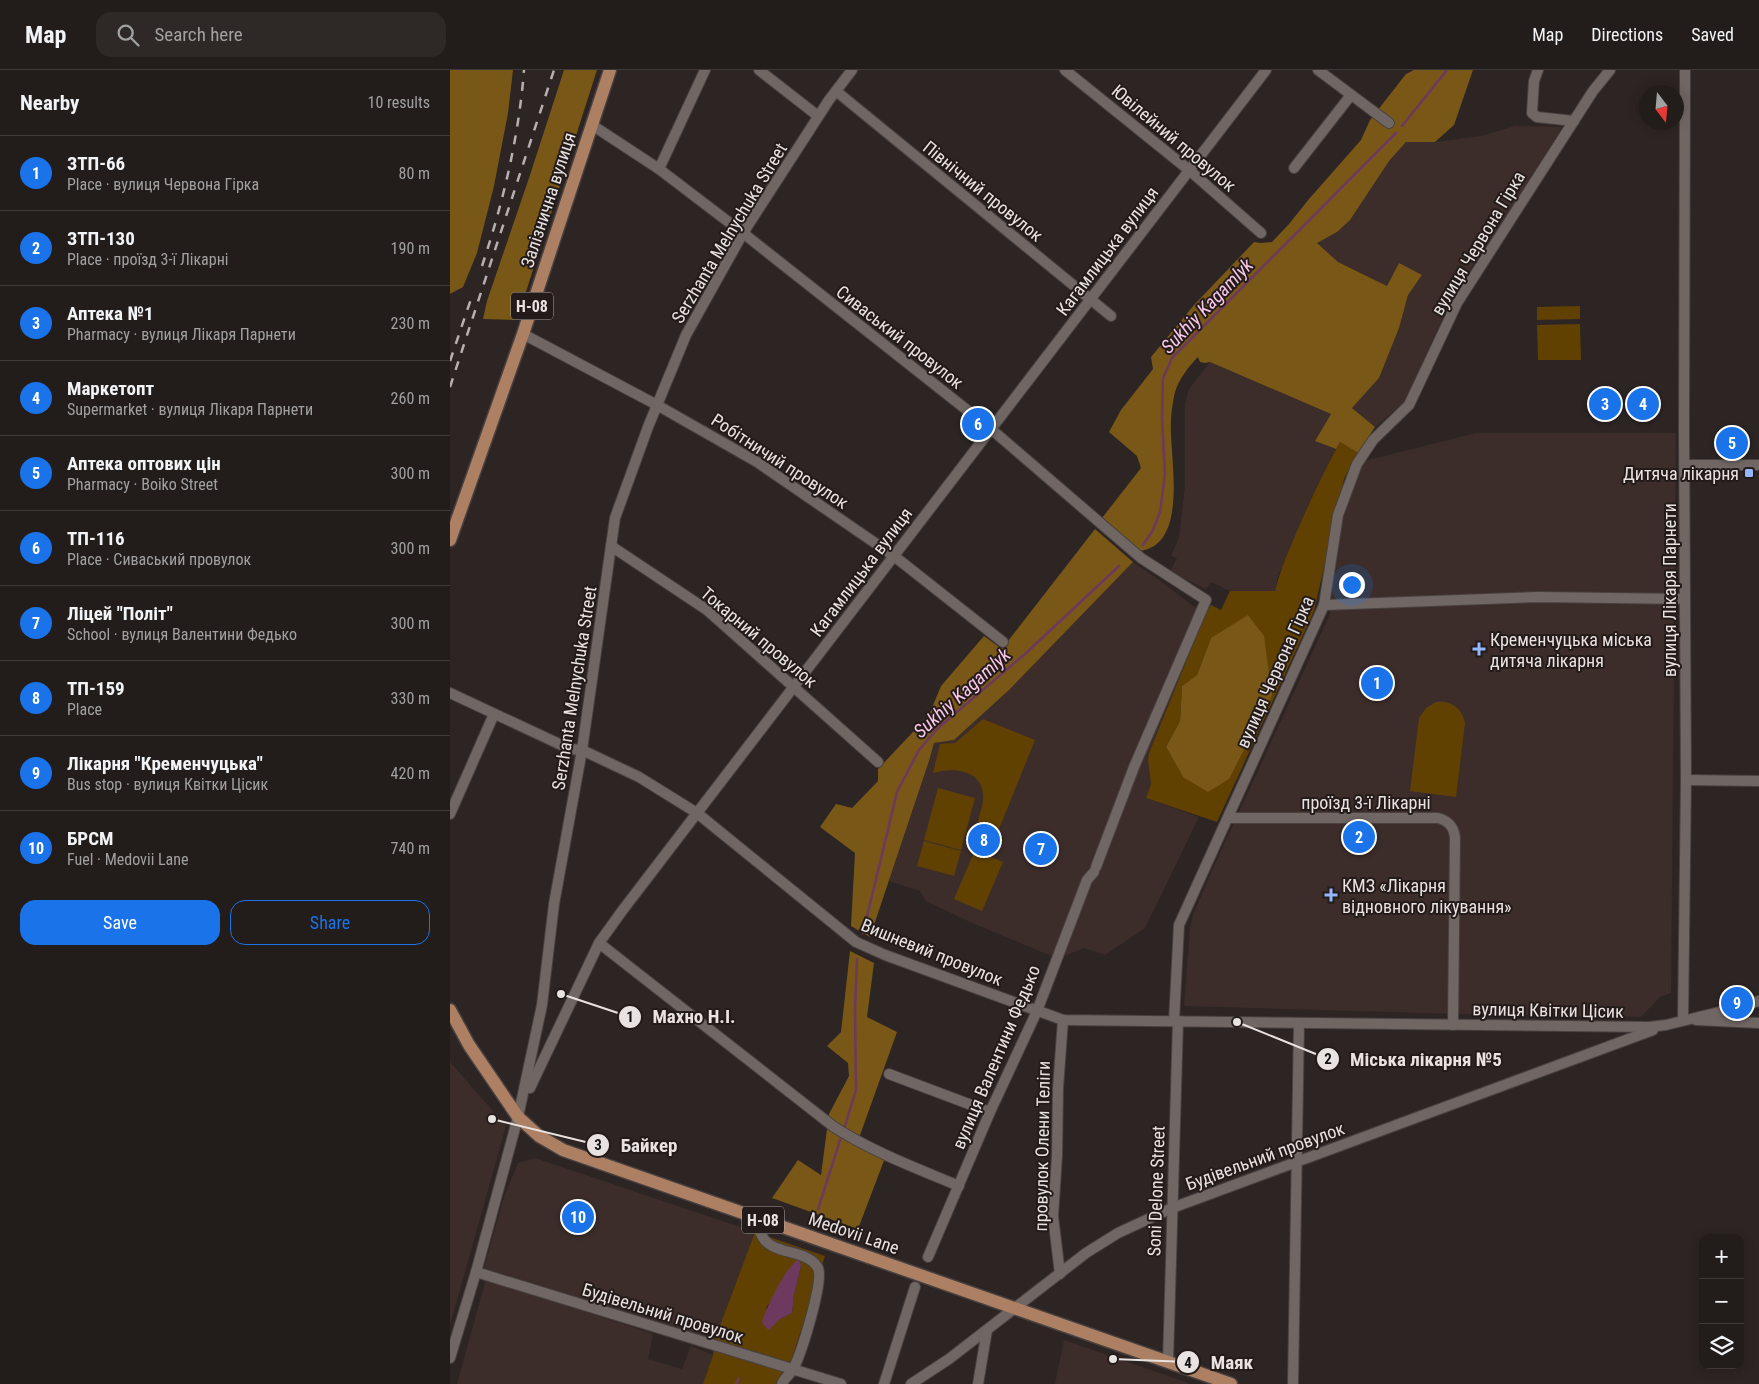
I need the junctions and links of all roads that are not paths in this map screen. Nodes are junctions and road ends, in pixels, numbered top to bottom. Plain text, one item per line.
1 (610, 70) edge
2 (705, 70) edge
3 (759, 70) edge
4 (852, 70) edge
5 (1065, 70) edge
6 (1266, 70) edge
7 (1318, 70) edge
8 (1538, 70) edge
9 (1610, 70) edge
10 (1686, 70) edge
11 (836, 91) junction
12 (1351, 95) junction
13 (818, 116) junction
14 (1574, 121) junction
15 (1389, 123) dead end
16 (592, 125) junction
17 (1294, 168) dead end
18 (659, 169) junction
19 (1189, 170) junction
20 (743, 233) junction
21 (1261, 233) dead end
22 (1090, 299) junction
23 (1111, 316) dead end
24 (522, 334) junction
25 (657, 405) junction
26 (991, 429) junction
27 (1685, 465) junction
28 (1759, 466) edge
29 (450, 540) edge
30 (611, 546) junction
31 (894, 556) junction
32 (1685, 599) junction
33 (1206, 600) joint
34 (1324, 605) junction
35 (1003, 642) dead end
36 (794, 687) junction
37 (450, 693) edge
38 (494, 714) junction
39 (582, 750) junction
40 (878, 762) dead end
41 (1686, 780) junction
42 (1759, 781) edge
43 (450, 814) edge
44 (697, 814) junction
45 (1228, 818) junction
46 (599, 943) junction
47 (1759, 1001) edge
48 (450, 1010) edge
49 (1037, 1011) junction
50 (1063, 1020) junction
51 (1683, 1020) junction
52 (1176, 1021) junction
53 (1759, 1022) edge
54 (1299, 1023) junction
55 (1411, 1024) joint
56 (1453, 1025) junction
57 (1666, 1025) junction
58 (890, 1074) dead end
59 (990, 1112) junction
60 (518, 1117) junction
61 (1297, 1162) junction
62 (959, 1186) junction
63 (1172, 1208) junction
64 (757, 1218) junction
65 (928, 1257) dead end
66 (476, 1272) junction
67 (1060, 1274) junction
68 (915, 1287) dead end
69 (1016, 1308) junction
70 (987, 1330) junction
71 (450, 1358) edge
72 (1168, 1362) junction
73 (793, 1370) junction
74 (782, 1384) edge
75 (840, 1384) edge
76 (884, 1384) edge
77 (911, 1384) edge
78 (978, 1384) edge
79 (1231, 1384) edge
80 (1293, 1384) edge

1 - 16 main road, Залізнична вулиця / Н-08
2 - 18 street
3 - 13 street
4 - 11 street, Serzhanta Melnychuka Street
5 - 19 street, Ювілейний провулок
6 - 19 street, Кагамлицька вулиця
7 - 12 street
8 - 14 street
9 - 14 street, вулиця Червона Гірка
10 - 27 street, вулиця Лікаря Парнети
11 - 13 street, Serzhanta Melnychuka Street
11 - 22 street, Північний провулок
12 - 15 street
12 - 17 street
13 - 20 street, Serzhanta Melnychuka Street
14 - 34 street, вулиця Червона Гірка
16 - 18 street, Сиваський провулок
16 - 24 main road, Залізнична вулиця / Н-08
18 - 20 street, Сиваський провулок
19 - 21 street, Ювілейний провулок
19 - 22 street, Кагамлицька вулиця
20 - 25 street, Serzhanta Melnychuka Street
20 - 26 street, Сиваський провулок
22 - 23 street, Північний провулок
22 - 26 street, Кагамлицька вулиця
24 - 25 street, Робітничий провулок
24 - 29 main road, Залізнична вулиця / Н-08
25 - 30 street, Serzhanta Melnychuka Street
25 - 31 street, Робітничий провулок
26 - 31 street, Кагамлицька вулиця
26 - 33 street, Сиваський провулок
27 - 28 street
27 - 32 street, вулиця Лікаря Парнети
30 - 36 street, Токарний провулок
30 - 39 street, Serzhanta Melnychuka Street
31 - 35 street, Робітничий провулок
31 - 36 street, Кагамлицька вулиця
32 - 34 street
32 - 41 street, вулиця Лікаря Парнети
33 - 49 street, вулиця Валентини Федько
34 - 45 street, вулиця Червона Гірка
36 - 40 street, Токарний провулок
36 - 44 street, Кагамлицька вулиця
37 - 38 street, Вишневий провулок
38 - 39 street, Вишневий провулок
38 - 43 street
39 - 44 street, Вишневий провулок
39 - 60 street, Serzhanta Melnychuka Street
41 - 42 street
41 - 51 street, вулиця Лікаря Парнети
44 - 46 street, Кагамлицька вулиця
44 - 49 street, Вишневий провулок
45 - 52 street, вулиця Червона Гірка
45 - 56 street, проїзд 3-ї Лікарні
46 - 60 street, Кагамлицька вулиця
46 - 62 street
47 - 51 street, вулиця Квітки Цісик
48 - 60 main road, Н-08
49 - 50 street, Вишневий провулок
49 - 59 street, вулиця Валентини Федько
50 - 52 street, Вишневий провулок
50 - 67 street, провулок Олени Теліги
51 - 53 street, вулиця Квітки Цісик
51 - 57 street, вулиця Квітки Цісик
52 - 54 street, Вишневий провулок
52 - 63 street, Soni Delone Street
54 - 55 street, Вишневий провулок
54 - 61 street
55 - 56 street, вулиця Квітки Цісик
56 - 57 street, вулиця Квітки Цісик
57 - 61 street, Будівельний провулок
58 - 59 street
59 - 62 street, вулиця Валентини Федько
60 - 64 main road, Medovii Lane / Н-08
60 - 66 street, Serzhanta Melnychuka Street
61 - 63 street, Будівельний провулок
61 - 80 street
62 - 65 street, вулиця Валентини Федько
63 - 67 street, Будівельний провулок
63 - 72 street, Soni Delone Street
64 - 69 main road, Medovii Lane / Н-08
64 - 73 street
66 - 71 street, Serzhanta Melnychuka Street
66 - 73 street, Будівельний провулок
67 - 69 street, Будівельний провулок
68 - 76 street
69 - 70 street, Будівельний провулок
69 - 72 main road, Н-08
70 - 77 street, Будівельний провулок
70 - 78 street
72 - 79 main road, Н-08
73 - 74 street
73 - 75 street, Будівельний провулок

